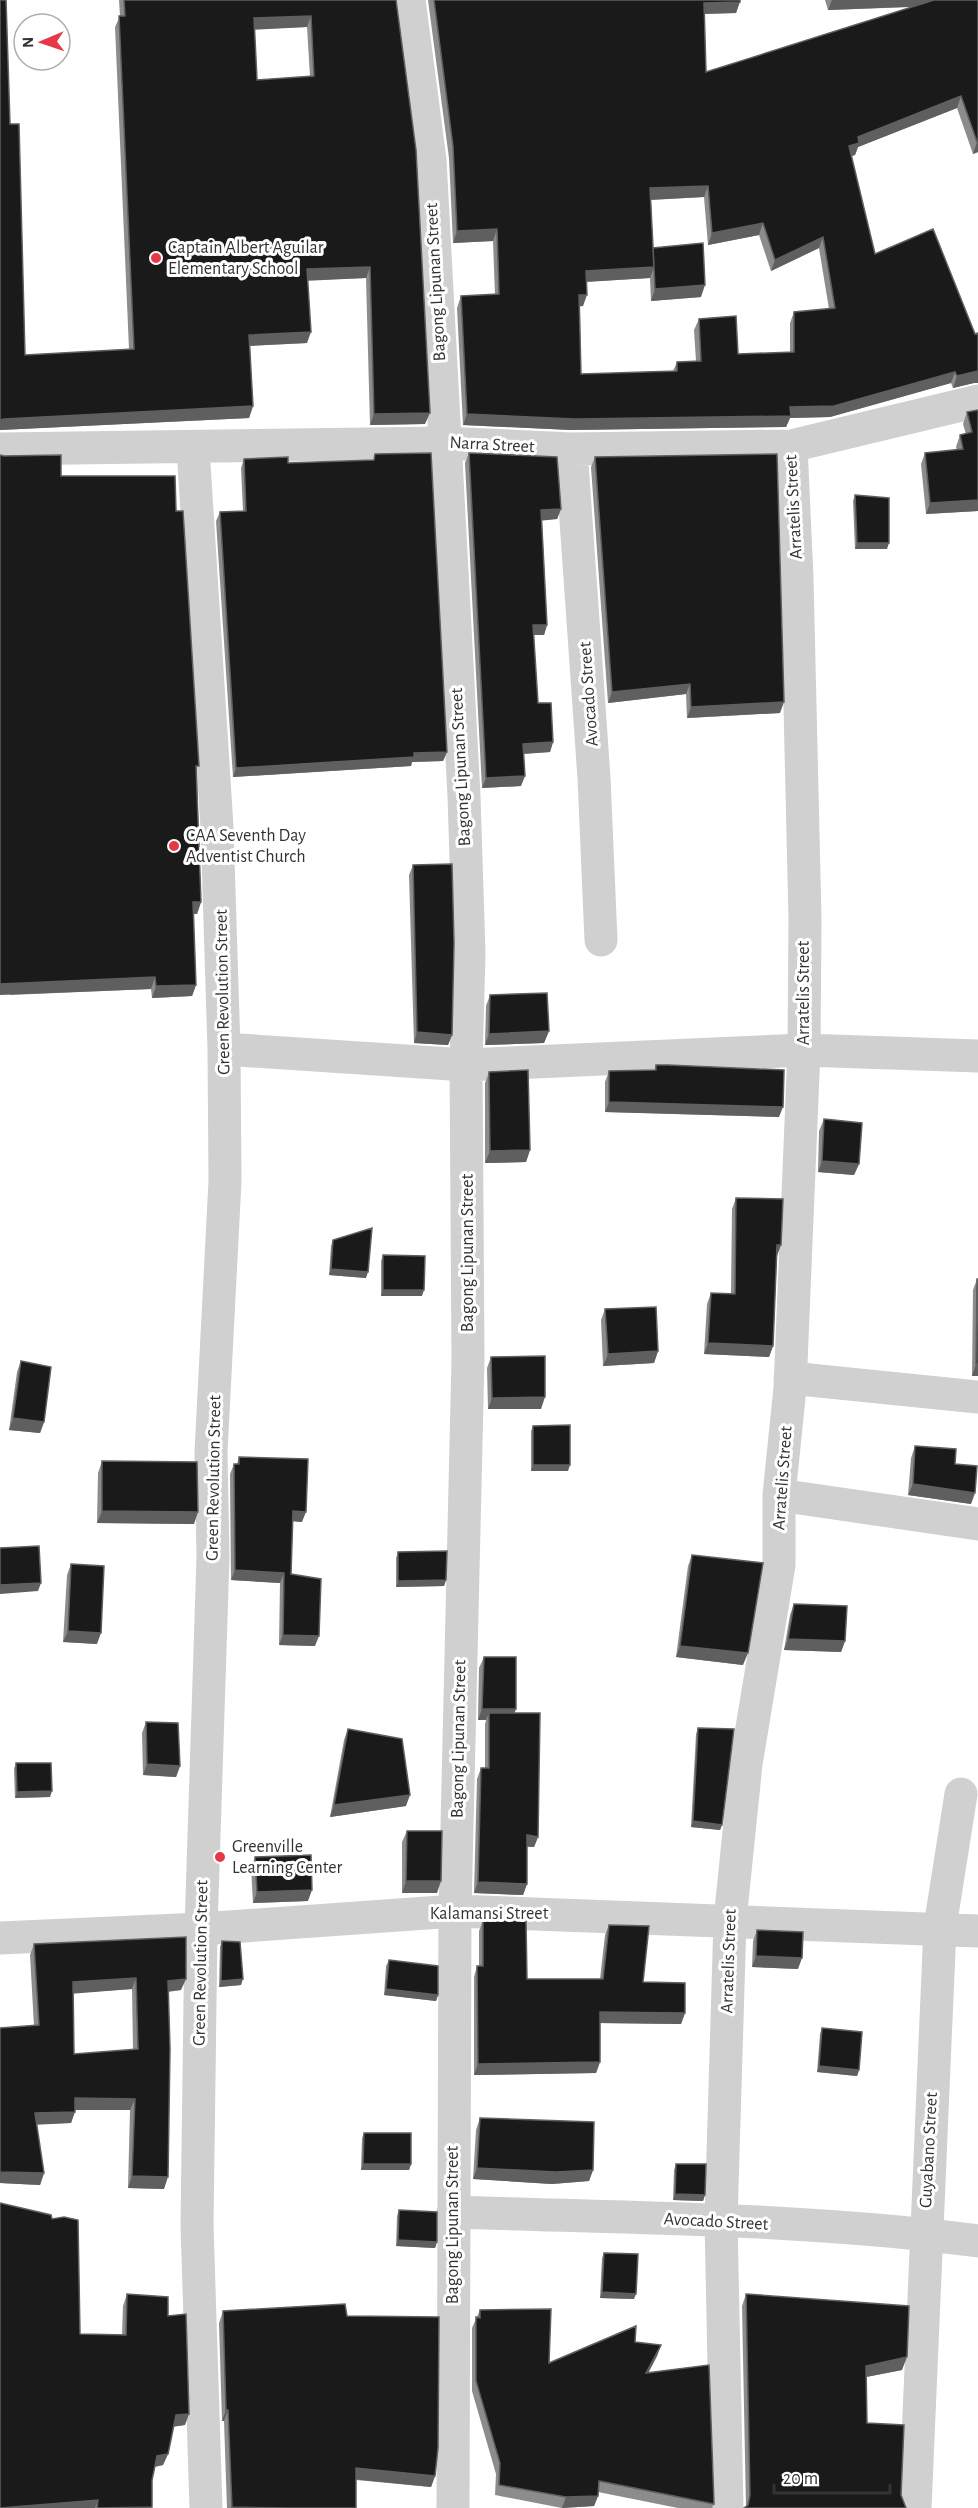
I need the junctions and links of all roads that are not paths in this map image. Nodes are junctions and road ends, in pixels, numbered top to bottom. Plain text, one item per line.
1 (410, 0) edge
2 (978, 402) edge
3 (443, 443) junction
4 (791, 446) junction
5 (193, 448) junction
6 (0, 449) edge
7 (572, 449) junction
8 (601, 940) dead end
9 (224, 1049) junction
10 (804, 1050) junction
11 (978, 1056) edge
12 (466, 1065) junction
13 (790, 1378) junction
14 (978, 1397) edge
15 (779, 1495) junction
16 (978, 1524) edge
17 (961, 1794) dead end
18 (454, 1911) junction
19 (730, 1920) junction
20 (940, 1927) junction
21 (201, 1929) junction
22 (978, 1931) edge
23 (0, 1938) edge
24 (453, 2212) junction
25 (721, 2221) junction
26 (925, 2234) junction
27 (978, 2241) edge
28 (206, 2508) edge
29 (453, 2508) edge
30 (726, 2508) edge
31 (915, 2508) edge

1 - 3 street, Bagong Lipunan Street
2 - 4 street, Narra Street
3 - 5 street, Narra Street
3 - 7 street, Narra Street
3 - 12 street, Bagong Lipunan Street
4 - 7 street, Narra Street
4 - 10 street, Arratelis Street
5 - 6 street, Narra Street
5 - 9 street, Green Revolution Street
7 - 8 street, Avocado Street
9 - 12 street
9 - 21 street, Green Revolution Street
10 - 11 street
10 - 12 street
10 - 13 street, Arratelis Street
12 - 18 street, Bagong Lipunan Street
13 - 14 street
13 - 15 street, Arratelis Street
15 - 16 street
15 - 19 street, Arratelis Street
17 - 20 street, Guyabano Street
18 - 19 street, Kalamansi Street
18 - 21 street, Kalamansi Street
18 - 24 street, Bagong Lipunan Street
19 - 20 street, Kalamansi Street
19 - 25 street, Arratelis Street
20 - 22 street, Kalamansi Street
20 - 26 street, Guyabano Street
21 - 23 street, Kalamansi Street
21 - 28 street, Green Revolution Street
24 - 25 street, Avocado Street
24 - 29 street, Bagong Lipunan Street
25 - 26 street, Avocado Street
25 - 30 street, Arratelis Street
26 - 27 street, Avocado Street
26 - 31 street, Guyabano Street

